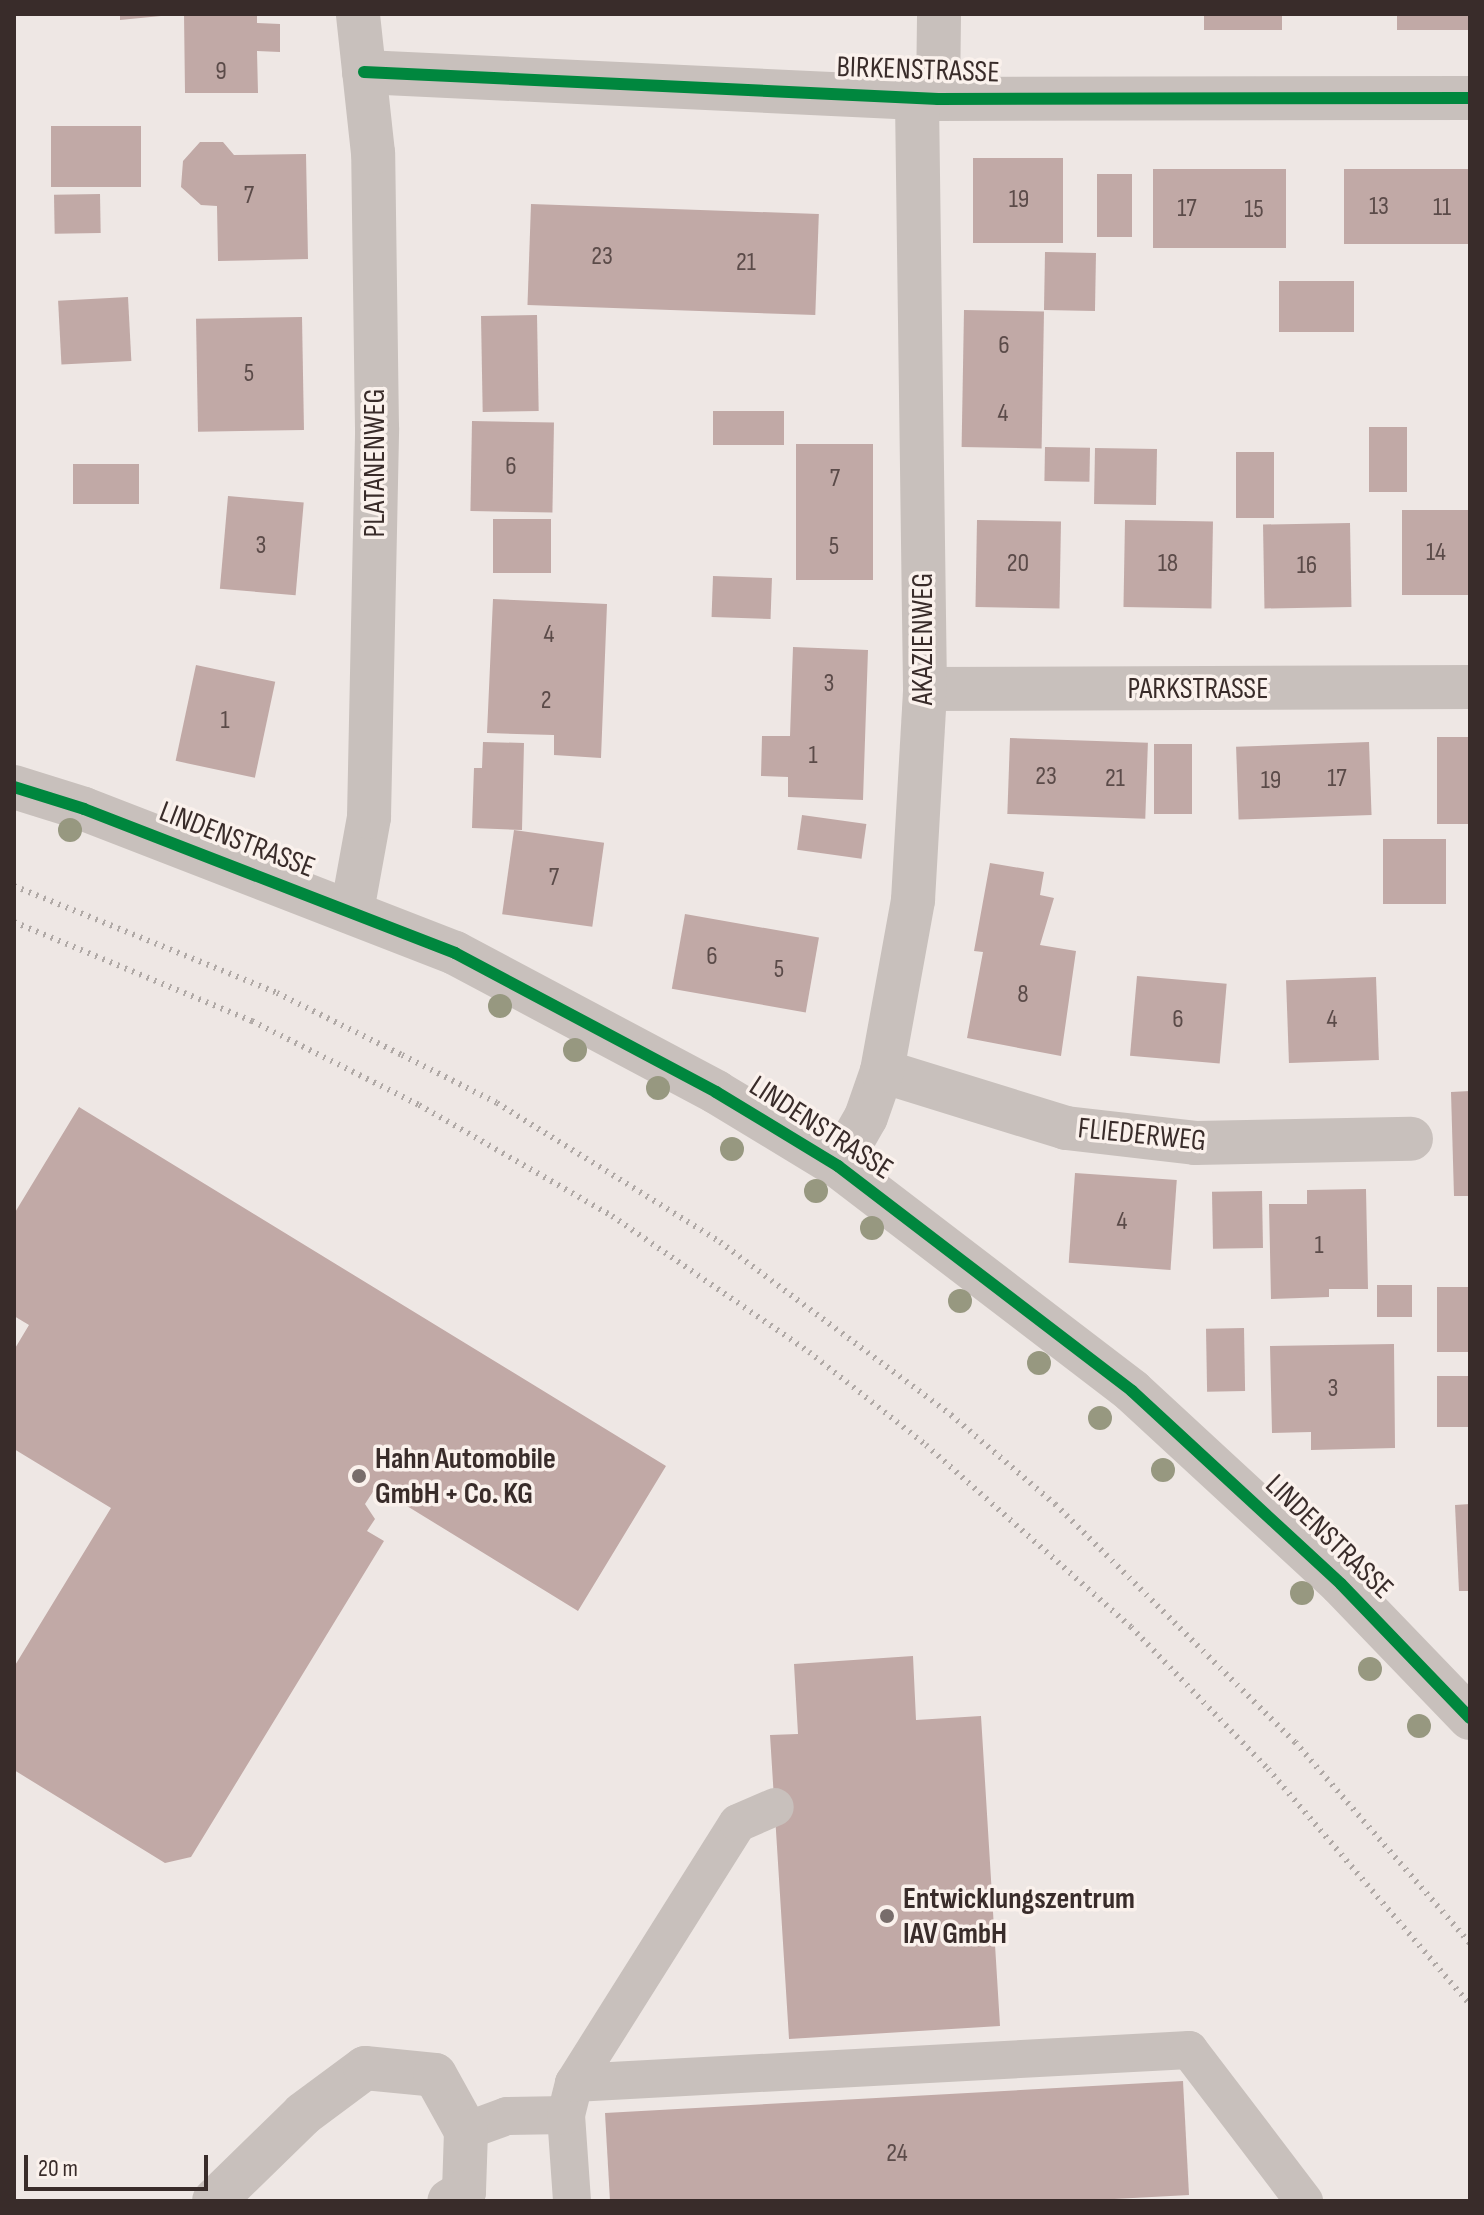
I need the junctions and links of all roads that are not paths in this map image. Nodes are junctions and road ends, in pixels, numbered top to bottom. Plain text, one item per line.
1 (358, 14) edge
2 (939, 14) edge
3 (364, 72) junction
4 (928, 98) junction
5 (1470, 98) edge
6 (1470, 687) edge
7 (925, 689) junction
8 (14, 787) edge
9 (352, 911) junction
10 (882, 1071) junction
11 (1411, 1139) dead end
12 (838, 1166) junction
13 (1470, 1718) edge
14 (775, 1807) dead end
15 (570, 2099) junction
16 (466, 2131) junction
17 (214, 2201) edge
18 (449, 2201) edge
19 (572, 2201) edge
20 (1304, 2201) edge

1 - 3 street, PLATANENWEG
2 - 4 street, AKAZIENWEG
3 - 4 street, BIRKENSTRASSE
3 - 9 street, PLATANENWEG
4 - 5 street, BIRKENSTRASSE
4 - 7 street, AKAZIENWEG
6 - 7 street, PARKSTRASSE
7 - 10 street, AKAZIENWEG
8 - 9 street, LINDENSTRASSE
9 - 12 street, LINDENSTRASSE
10 - 11 street, FLIEDERWEG
10 - 12 street, AKAZIENWEG
12 - 13 street, LINDENSTRASSE
14 - 15 lane
15 - 16 lane
15 - 19 lane
15 - 20 lane
16 - 17 street
16 - 18 street

